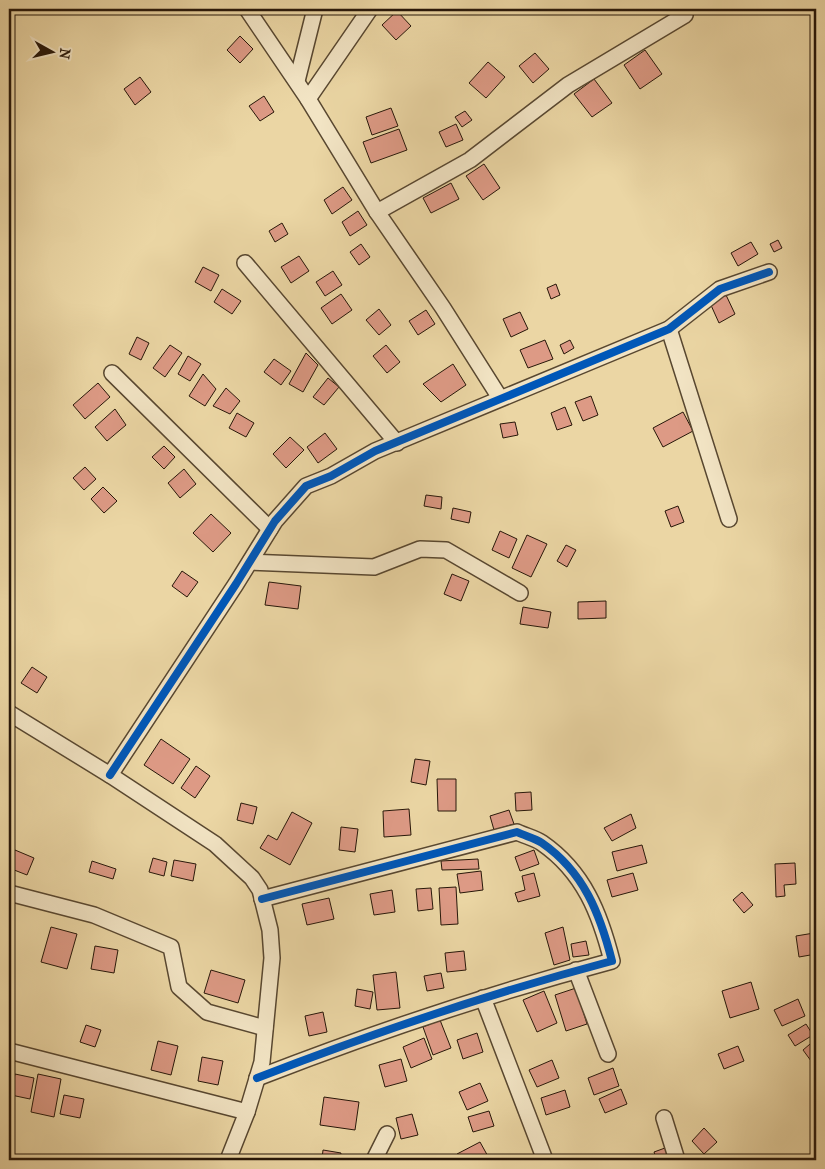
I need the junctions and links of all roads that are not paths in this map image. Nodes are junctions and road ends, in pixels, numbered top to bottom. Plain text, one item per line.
1 (247, 9) edge
2 (315, 9) edge
3 (370, 9) edge
4 (685, 15) dead end
5 (297, 81) junction
6 (308, 99) junction
7 (377, 212) junction
8 (245, 263) dead end
9 (769, 272) dead end
10 (669, 329) junction
11 (112, 373) dead end
12 (500, 398) junction
13 (397, 443) junction
14 (729, 519) dead end
15 (270, 529) junction
16 (250, 562) junction
17 (520, 593) dead end
18 (9, 713) edge
19 (110, 775) junction
20 (9, 893) edge
21 (262, 899) junction
22 (576, 970) junction
23 (483, 998) junction
24 (265, 1028) junction
25 (9, 1051) edge
26 (608, 1054) dead end
27 (257, 1078) junction
28 (246, 1112) junction
29 (664, 1118) dead end
30 (386, 1134) dead end
31 (228, 1160) edge
32 (374, 1160) edge
33 (545, 1160) edge
34 (677, 1160) edge

1 - 5 street
2 - 5 street
3 - 6 street
4 - 7 street
5 - 6 street
6 - 7 street
7 - 12 street
8 - 13 street
9 - 10 street
10 - 12 street
10 - 14 street
11 - 15 street
12 - 13 street
13 - 15 street
15 - 16 street
16 - 17 street
16 - 19 street
18 - 19 street
19 - 21 street
20 - 24 street
21 - 22 street
21 - 24 street
22 - 23 street
22 - 26 street
23 - 27 street
23 - 33 street
24 - 27 street
25 - 28 street
27 - 28 street
28 - 31 street
29 - 34 street
30 - 32 street

